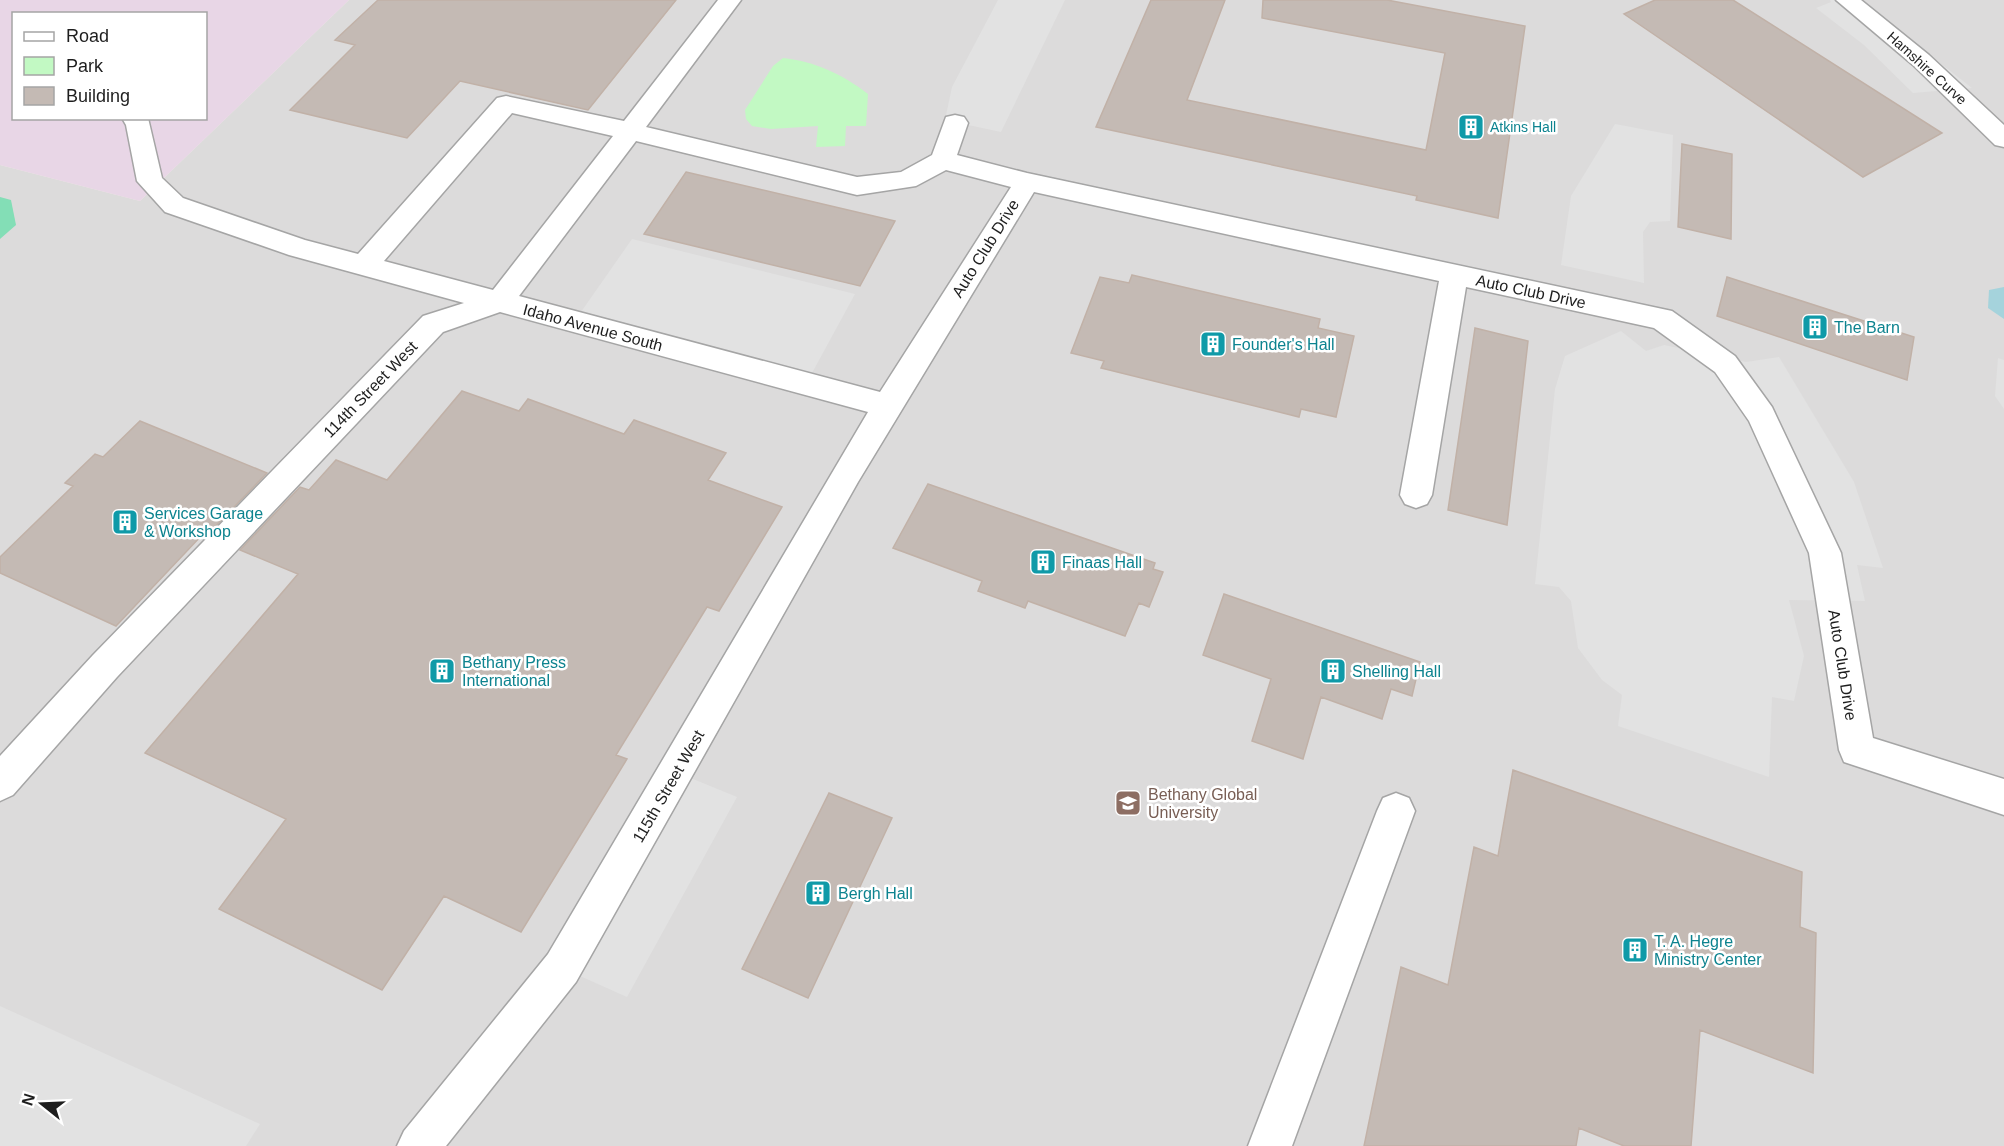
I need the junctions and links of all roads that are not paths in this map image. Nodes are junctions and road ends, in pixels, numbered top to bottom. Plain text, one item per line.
1 (730, 0) edge
2 (1846, 0) edge
3 (136, 120) edge
4 (955, 123) dead end
5 (629, 131) junction
6 (2004, 139) edge
7 (943, 160) junction
8 (1027, 182) junction
9 (363, 266) junction
10 (1454, 274) junction
11 (498, 302) junction
12 (888, 406) junction
13 (1416, 495) dead end
14 (0, 783) edge
15 (2004, 797) edge
16 (1396, 811) dead end
17 (419, 1146) edge
18 (1270, 1146) edge

1 - 5 street
2 - 6 street, Hamshire Curve
3 - 9 street, Idaho Avenue South
4 - 7 street
5 - 7 street
5 - 9 street
5 - 11 street
7 - 8 street
8 - 10 street, Auto Club Drive
8 - 12 street, Auto Club Drive
9 - 11 street, Idaho Avenue South
10 - 13 street
10 - 15 street, Auto Club Drive
11 - 12 street, Idaho Avenue South
11 - 14 street, 114th Street West
12 - 17 street, 115th Street West
16 - 18 street

